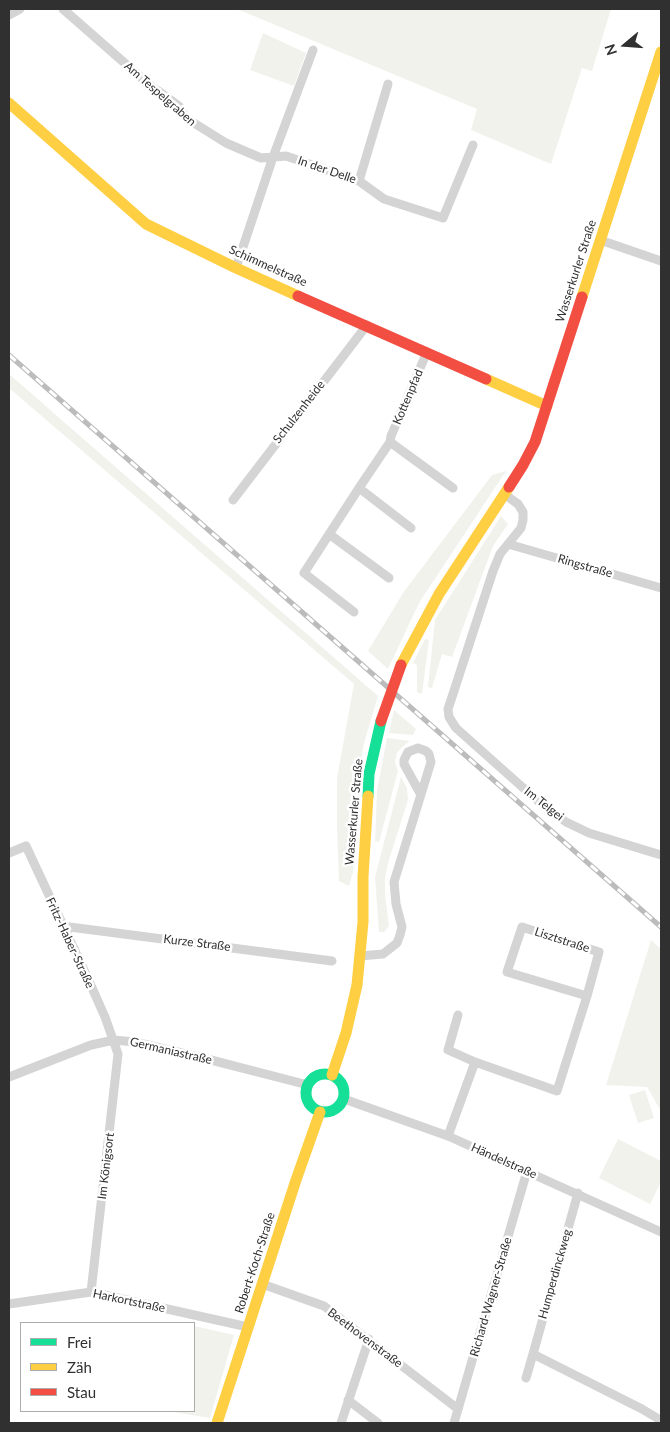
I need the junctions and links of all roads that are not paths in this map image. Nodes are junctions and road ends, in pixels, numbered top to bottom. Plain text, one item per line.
1 (20, 9) edge
2 (63, 9) edge
3 (9, 15) edge
4 (313, 50) dead end
5 (661, 52) edge
6 (388, 84) dead end
7 (9, 103) edge
8 (473, 145) dead end
9 (273, 157) junction
10 (359, 181) junction
11 (600, 240) junction
12 (661, 260) edge
13 (236, 268) junction
14 (367, 325) junction
15 (427, 352) junction
16 (548, 406) junction
17 (390, 442) junction
18 (359, 488) junction
19 (453, 488) dead end
20 (504, 494) junction
21 (232, 500) dead end
22 (411, 528) dead end
23 (329, 534) junction
24 (508, 544) junction
25 (389, 578) dead end
26 (661, 588) edge
27 (354, 612) dead end
28 (421, 794) junction
29 (9, 853) edge
30 (661, 855) edge
31 (62, 926) junction
32 (360, 956) junction
33 (332, 961) dead end
34 (587, 996) junction
35 (458, 1015) dead end
36 (114, 1040) junction
37 (475, 1062) junction
38 (332, 1075) junction
39 (9, 1077) edge
40 (308, 1085) junction
41 (344, 1099) junction
42 (320, 1112) junction
43 (448, 1136) junction
44 (528, 1171) junction
45 (578, 1193) junction
46 (661, 1232) edge
47 (262, 1284) junction
48 (91, 1292) junction
49 (9, 1304) edge
50 (248, 1327) junction
51 (368, 1340) junction
52 (533, 1354) junction
53 (526, 1378) dead end
54 (348, 1400) junction
55 (458, 1409) junction
56 (657, 1418) dead end
57 (217, 1423) edge
58 (341, 1423) edge
59 (378, 1423) edge
60 (454, 1423) edge

1 - 3 street
2 - 9 street, Am Tespelgraben
4 - 9 street
5 - 11 main road, Wasserkurler Straße
6 - 10 street
7 - 13 main road, Schimmelstraße
8 - 10 street, In der Delle
9 - 10 street, In der Delle
9 - 13 street
11 - 12 street
11 - 16 main road, Wasserkurler Straße
13 - 14 main road, Schimmelstraße
14 - 15 main road, Schimmelstraße
14 - 21 street, Schulzenheide
15 - 16 main road, Schimmelstraße
15 - 17 street, Kottenpfad
16 - 20 main road, Wasserkurler Straße
17 - 18 street, Kottenpfad
17 - 19 street, Kottenpfad
18 - 22 street
18 - 23 street, Kottenpfad
20 - 24 street
20 - 32 main road, Wasserkurler Straße, bridge
23 - 25 street
23 - 27 street, Kottenpfad
24 - 26 street, Ringstraße
24 - 30 street, Im Telgei
28 - 28 street
28 - 32 street
29 - 31 street, Fritz-Haber-Straße
31 - 33 street, Kurze Straße
31 - 36 street, Fritz-Haber-Straße
32 - 38 main road
34 - 34 street, Lisztstraße
34 - 37 street, Lisztstraße
35 - 37 street, Lisztstraße
36 - 39 street, Germaniastraße
36 - 40 street, Germaniastraße
36 - 48 street, Im Königsort
37 - 43 street
38 - 40 main road
38 - 41 main road
40 - 42 main road
41 - 42 main road
41 - 43 street, Händelstraße
42 - 47 main road, Robert-Koch-Straße
43 - 44 street, Händelstraße
44 - 45 street, Händelstraße
44 - 55 street, Richard-Wagner-Straße
45 - 46 street, Händelstraße
45 - 52 street, Humperdinckweg
47 - 50 main road, Robert-Koch-Straße
47 - 51 street, Beethovenstraße
48 - 49 street, Harkortstraße
48 - 50 street, Harkortstraße
50 - 57 main road, Robert-Koch-Straße
51 - 54 street
51 - 55 street, Beethovenstraße
52 - 53 street, Humperdinckweg
52 - 56 street
54 - 58 street
54 - 59 street
55 - 60 street, Richard-Wagner-Straße

